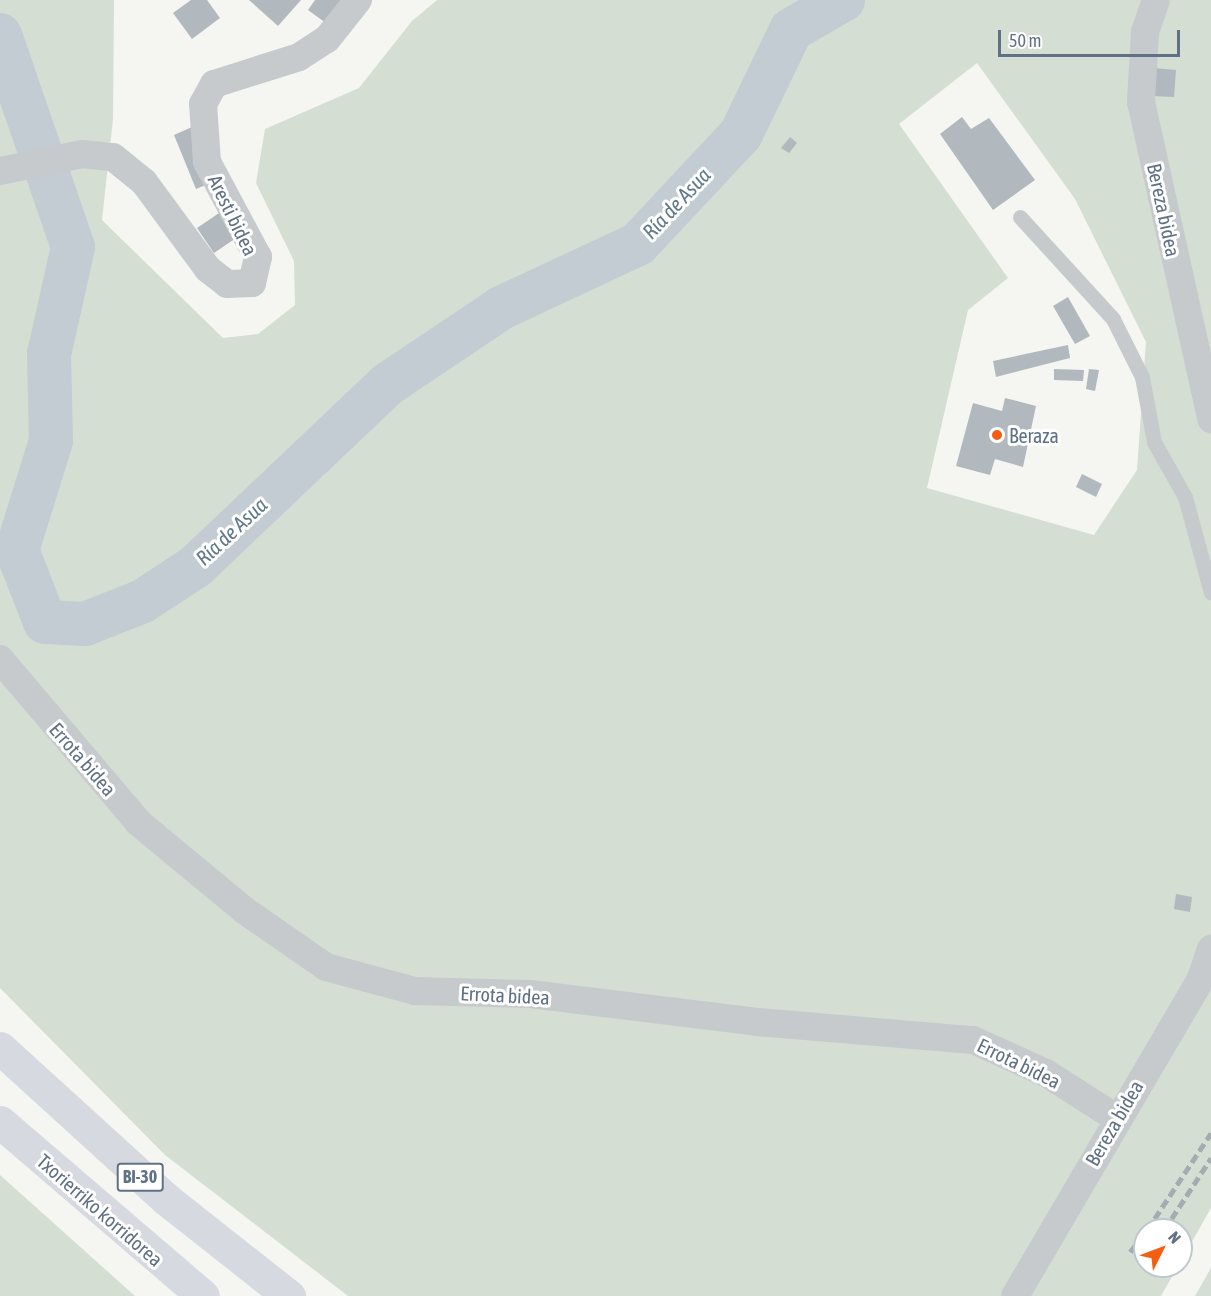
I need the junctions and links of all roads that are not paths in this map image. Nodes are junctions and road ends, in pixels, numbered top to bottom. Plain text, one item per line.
1 (358, 0) edge
2 (1156, 0) edge
3 (12, 170) edge
4 (1020, 217) dead end
5 (1211, 419) edge
6 (1211, 593) edge
7 (0, 659) edge
8 (1211, 949) edge
9 (0, 1047) edge
10 (1116, 1118) junction
11 (0, 1122) edge
12 (203, 1296) edge
13 (289, 1296) edge
14 (1016, 1296) edge

1 - 3 street, Aresti bidea
2 - 5 street, Bereza bidea
4 - 6 lane
7 - 10 street, Errota bidea
8 - 10 street, Bereza bidea
9 - 13 highway, BI-30
10 - 14 street, Bereza bidea
11 - 12 highway, Txorierriko korridorea / BI-30

